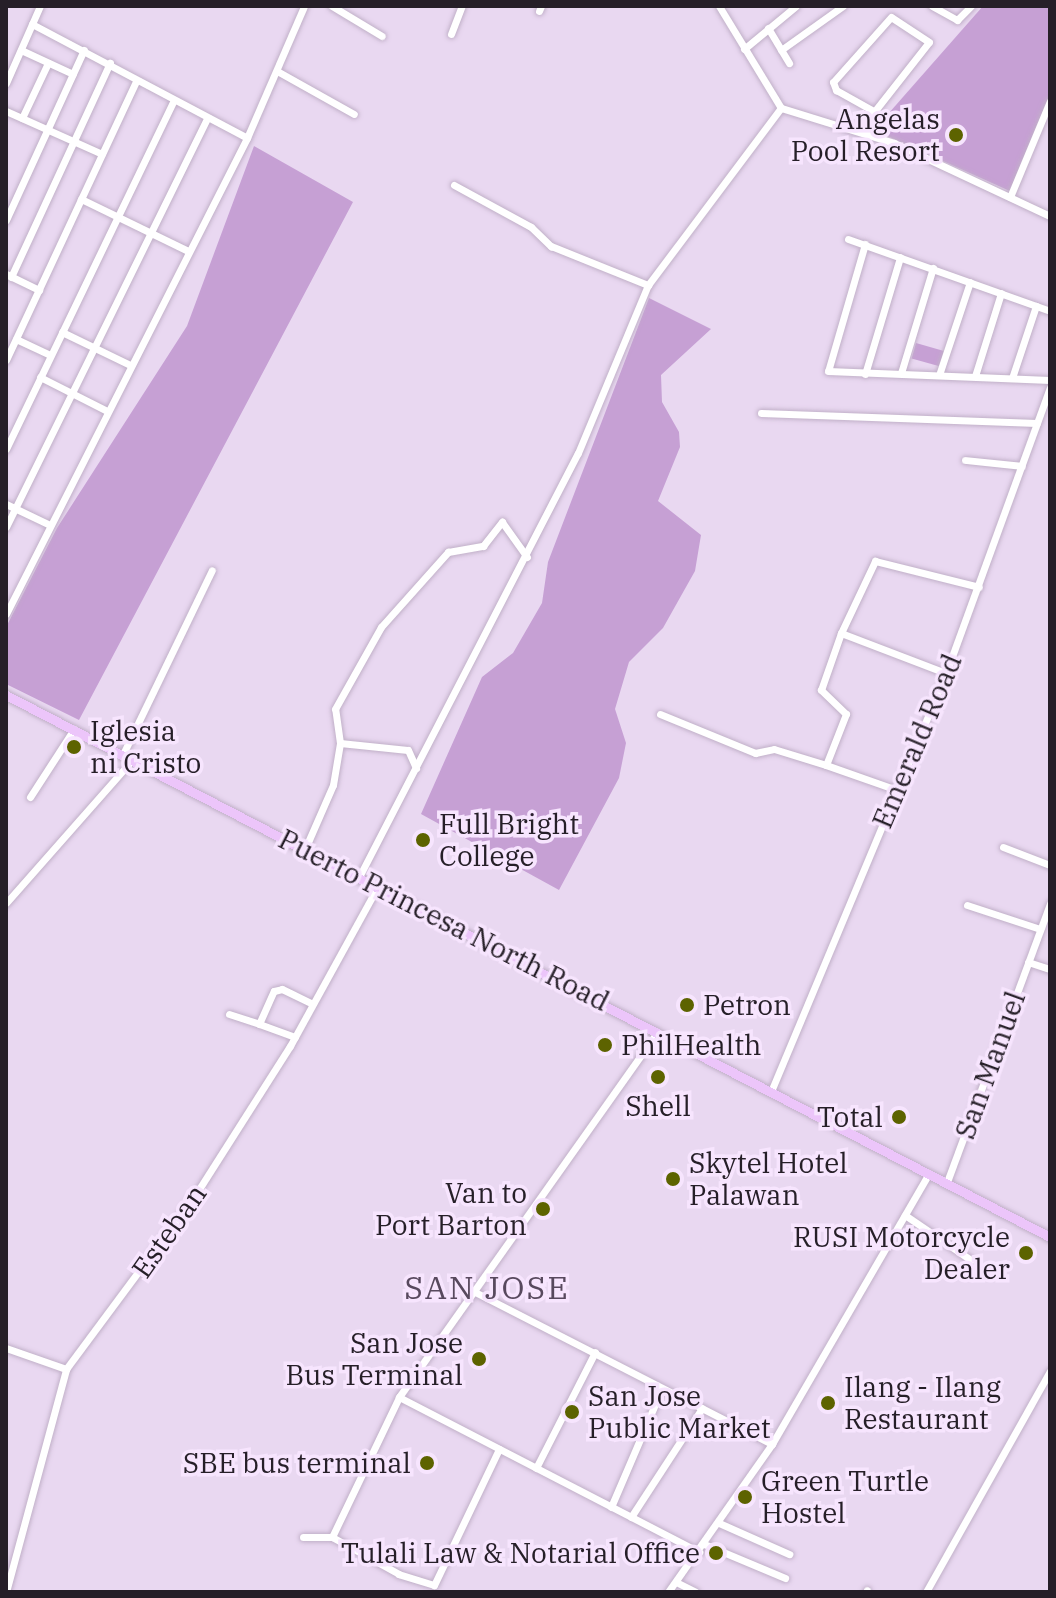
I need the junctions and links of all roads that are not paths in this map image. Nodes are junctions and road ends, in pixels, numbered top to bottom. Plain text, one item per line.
1 (40, 6) edge
2 (304, 6) edge
3 (332, 6) edge
4 (462, 6) edge
5 (719, 6) edge
6 (796, 6) edge
7 (843, 6) edge
8 (932, 6) edge
9 (971, 6) edge
10 (32, 24) junction
11 (768, 28) junction
12 (451, 34) dead end
13 (382, 36) dead end
14 (744, 49) junction
15 (21, 50) junction
16 (84, 50) junction
17 (781, 50) junction
18 (48, 63) junction
19 (110, 63) junction
20 (789, 63) dead end
21 (277, 71) junction
22 (73, 74) junction
23 (6, 83) edge
24 (135, 83) junction
25 (1050, 101) edge
26 (173, 102) junction
27 (781, 108) junction
28 (872, 110) junction
29 (6, 111) edge
30 (354, 114) dead end
31 (22, 118) junction
32 (207, 119) junction
33 (48, 130) junction
34 (859, 131) junction
35 (247, 138) junction
36 (73, 141) junction
37 (102, 154) junction
38 (454, 185) dead end
39 (1010, 197) junction
40 (81, 199) junction
41 (117, 216) junction
42 (1050, 216) edge
43 (6, 220) edge
44 (151, 232) junction
45 (848, 239) dead end
46 (865, 244) junction
47 (188, 251) junction
48 (900, 257) junction
49 (933, 268) junction
50 (8, 276) edge
51 (970, 282) junction
52 (648, 285) junction
53 (39, 290) junction
54 (1001, 293) junction
55 (1036, 306) junction
56 (1050, 311) edge
57 (62, 332) junction
58 (12, 341) edge
59 (94, 347) junction
60 (51, 355) junction
61 (6, 360) edge
62 (130, 365) junction
63 (901, 373) junction
64 (865, 374) junction
65 (939, 375) junction
66 (975, 376) junction
67 (40, 377) junction
68 (1012, 378) junction
69 (1050, 380) edge
70 (1050, 388) edge
71 (72, 393) junction
72 (107, 411) junction
73 (761, 413) dead end
74 (1037, 423) junction
75 (6, 449) edge
76 (965, 460) dead end
77 (1022, 466) junction
78 (6, 504) edge
79 (15, 508) junction
80 (50, 525) junction
81 (6, 527) edge
82 (527, 557) junction
83 (212, 570) dead end
84 (979, 587) junction
85 (6, 614) edge
86 (841, 633) junction
87 (946, 673) junction
88 (6, 695) edge
89 (660, 714) dead end
90 (74, 729) junction
91 (340, 743) junction
92 (123, 754) junction
93 (133, 759) junction
94 (826, 765) junction
95 (416, 770) junction
96 (897, 790) junction
97 (30, 797) dead end
98 (1003, 847) dead end
99 (305, 849) junction
100 (1050, 865) edge
101 (359, 877) junction
102 (378, 886) junction
103 (6, 903) edge
104 (1050, 903) edge
105 (967, 905) dead end
106 (1040, 929) junction
107 (1028, 962) junction
108 (1050, 969) edge
109 (313, 1004) junction
110 (229, 1014) dead end
111 (259, 1024) junction
112 (657, 1032) junction
113 (295, 1037) junction
114 (772, 1089) junction
115 (929, 1173) junction
116 (947, 1182) junction
117 (905, 1215) junction
118 (1050, 1237) edge
119 (971, 1260) dead end
120 (473, 1291) junction
121 (6, 1348) edge
122 (595, 1352) junction
123 (66, 1369) junction
124 (1050, 1371) edge
125 (662, 1388) junction
126 (399, 1397) junction
127 (702, 1408) junction
128 (772, 1444) junction
129 (499, 1449) junction
130 (536, 1468) junction
131 (611, 1507) junction
132 (631, 1517) junction
133 (719, 1523) junction
134 (303, 1537) dead end
135 (332, 1537) junction
136 (704, 1544) junction
137 (699, 1552) junction
138 (789, 1554) dead end
139 (785, 1578) dead end
140 (676, 1582) junction
141 (6, 1592) edge
142 (668, 1592) edge
143 (696, 1592) edge
144 (926, 1592) edge

1 - 10 street
2 - 21 street
3 - 13 street
4 - 12 street
5 - 14 street
6 - 11 street
7 - 17 street
8 - 9 street
10 - 15 street
10 - 16 street
11 - 14 street
11 - 17 street
14 - 27 street
15 - 18 street
15 - 23 street
16 - 19 street
16 - 22 street
17 - 20 street
18 - 22 street
18 - 31 street
19 - 24 street
19 - 36 street
21 - 30 street
21 - 35 street
22 - 33 street
24 - 26 street
24 - 37 street
25 - 39 street
26 - 32 street
26 - 41 street
27 - 34 street
27 - 52 street
28 - 28 street
28 - 34 street
29 - 31 street
31 - 33 street
32 - 35 street
32 - 44 street
33 - 36 street
33 - 43 street
34 - 39 street
35 - 47 street
36 - 37 street
36 - 50 street
37 - 40 street
38 - 52 street
39 - 42 street
40 - 41 street
40 - 53 street
41 - 44 street
41 - 57 street
44 - 47 street
44 - 59 street
45 - 46 street
46 - 48 street
46 - 64 street
47 - 62 street
48 - 49 street
48 - 64 street
49 - 51 street
49 - 63 street
50 - 53 street
51 - 54 street
51 - 65 street
52 - 82 street
53 - 58 street
54 - 55 street
54 - 66 street
55 - 56 street
55 - 68 street
57 - 59 street
57 - 60 street
58 - 60 street
58 - 61 street
59 - 62 street
59 - 71 street
60 - 67 street
62 - 72 street
63 - 64 street
63 - 65 street
65 - 66 street
66 - 68 street
67 - 71 street
67 - 75 street
68 - 69 street
70 - 74 street, Emerald Road
71 - 72 street
71 - 79 street
72 - 80 street
73 - 74 street
74 - 77 street, Emerald Road
76 - 77 street
77 - 84 street, Emerald Road
78 - 79 street
79 - 80 street
79 - 81 street
80 - 85 street
82 - 91 street
82 - 95 street
83 - 92 street
84 - 86 street
84 - 87 street, Emerald Road
86 - 87 street
86 - 94 street
87 - 96 street, Emerald Road
88 - 90 main road, Puerto Princesa North Road
89 - 94 street
90 - 92 main road, Puerto Princesa North Road
90 - 97 street
91 - 95 street
91 - 99 street
92 - 93 main road, Puerto Princesa North Road
93 - 99 main road, Puerto Princesa North Road
93 - 103 street
94 - 96 street
95 - 101 street
96 - 114 street, Emerald Road
98 - 100 street
99 - 101 main road, Puerto Princesa North Road
101 - 102 main road, Puerto Princesa North Road
102 - 109 street, Esteban
102 - 112 main road, Puerto Princesa North Road
104 - 106 street, San Manuel
105 - 106 street
106 - 107 street, San Manuel
107 - 108 street
107 - 116 street, San Manuel
109 - 111 street
109 - 113 street, Esteban
110 - 111 street
111 - 113 street
112 - 114 main road, Puerto Princesa North Road
112 - 120 street
113 - 123 street, Esteban
114 - 115 main road, Puerto Princesa North Road
115 - 116 main road, Puerto Princesa North Road
115 - 117 street
116 - 118 main road, Puerto Princesa North Road
117 - 119 street
117 - 128 street
120 - 122 street
120 - 126 street
121 - 123 street
122 - 125 street
122 - 130 street
123 - 141 street, Esteban
124 - 144 street
125 - 127 street
125 - 131 street
126 - 129 street
126 - 135 street
127 - 128 street
127 - 132 street
128 - 133 street
129 - 130 street
129 - 135 street
130 - 131 street
131 - 132 street
132 - 137 street
133 - 136 street
133 - 138 street
134 - 135 street
136 - 137 street
136 - 139 street
137 - 140 street
140 - 142 street
140 - 143 street

